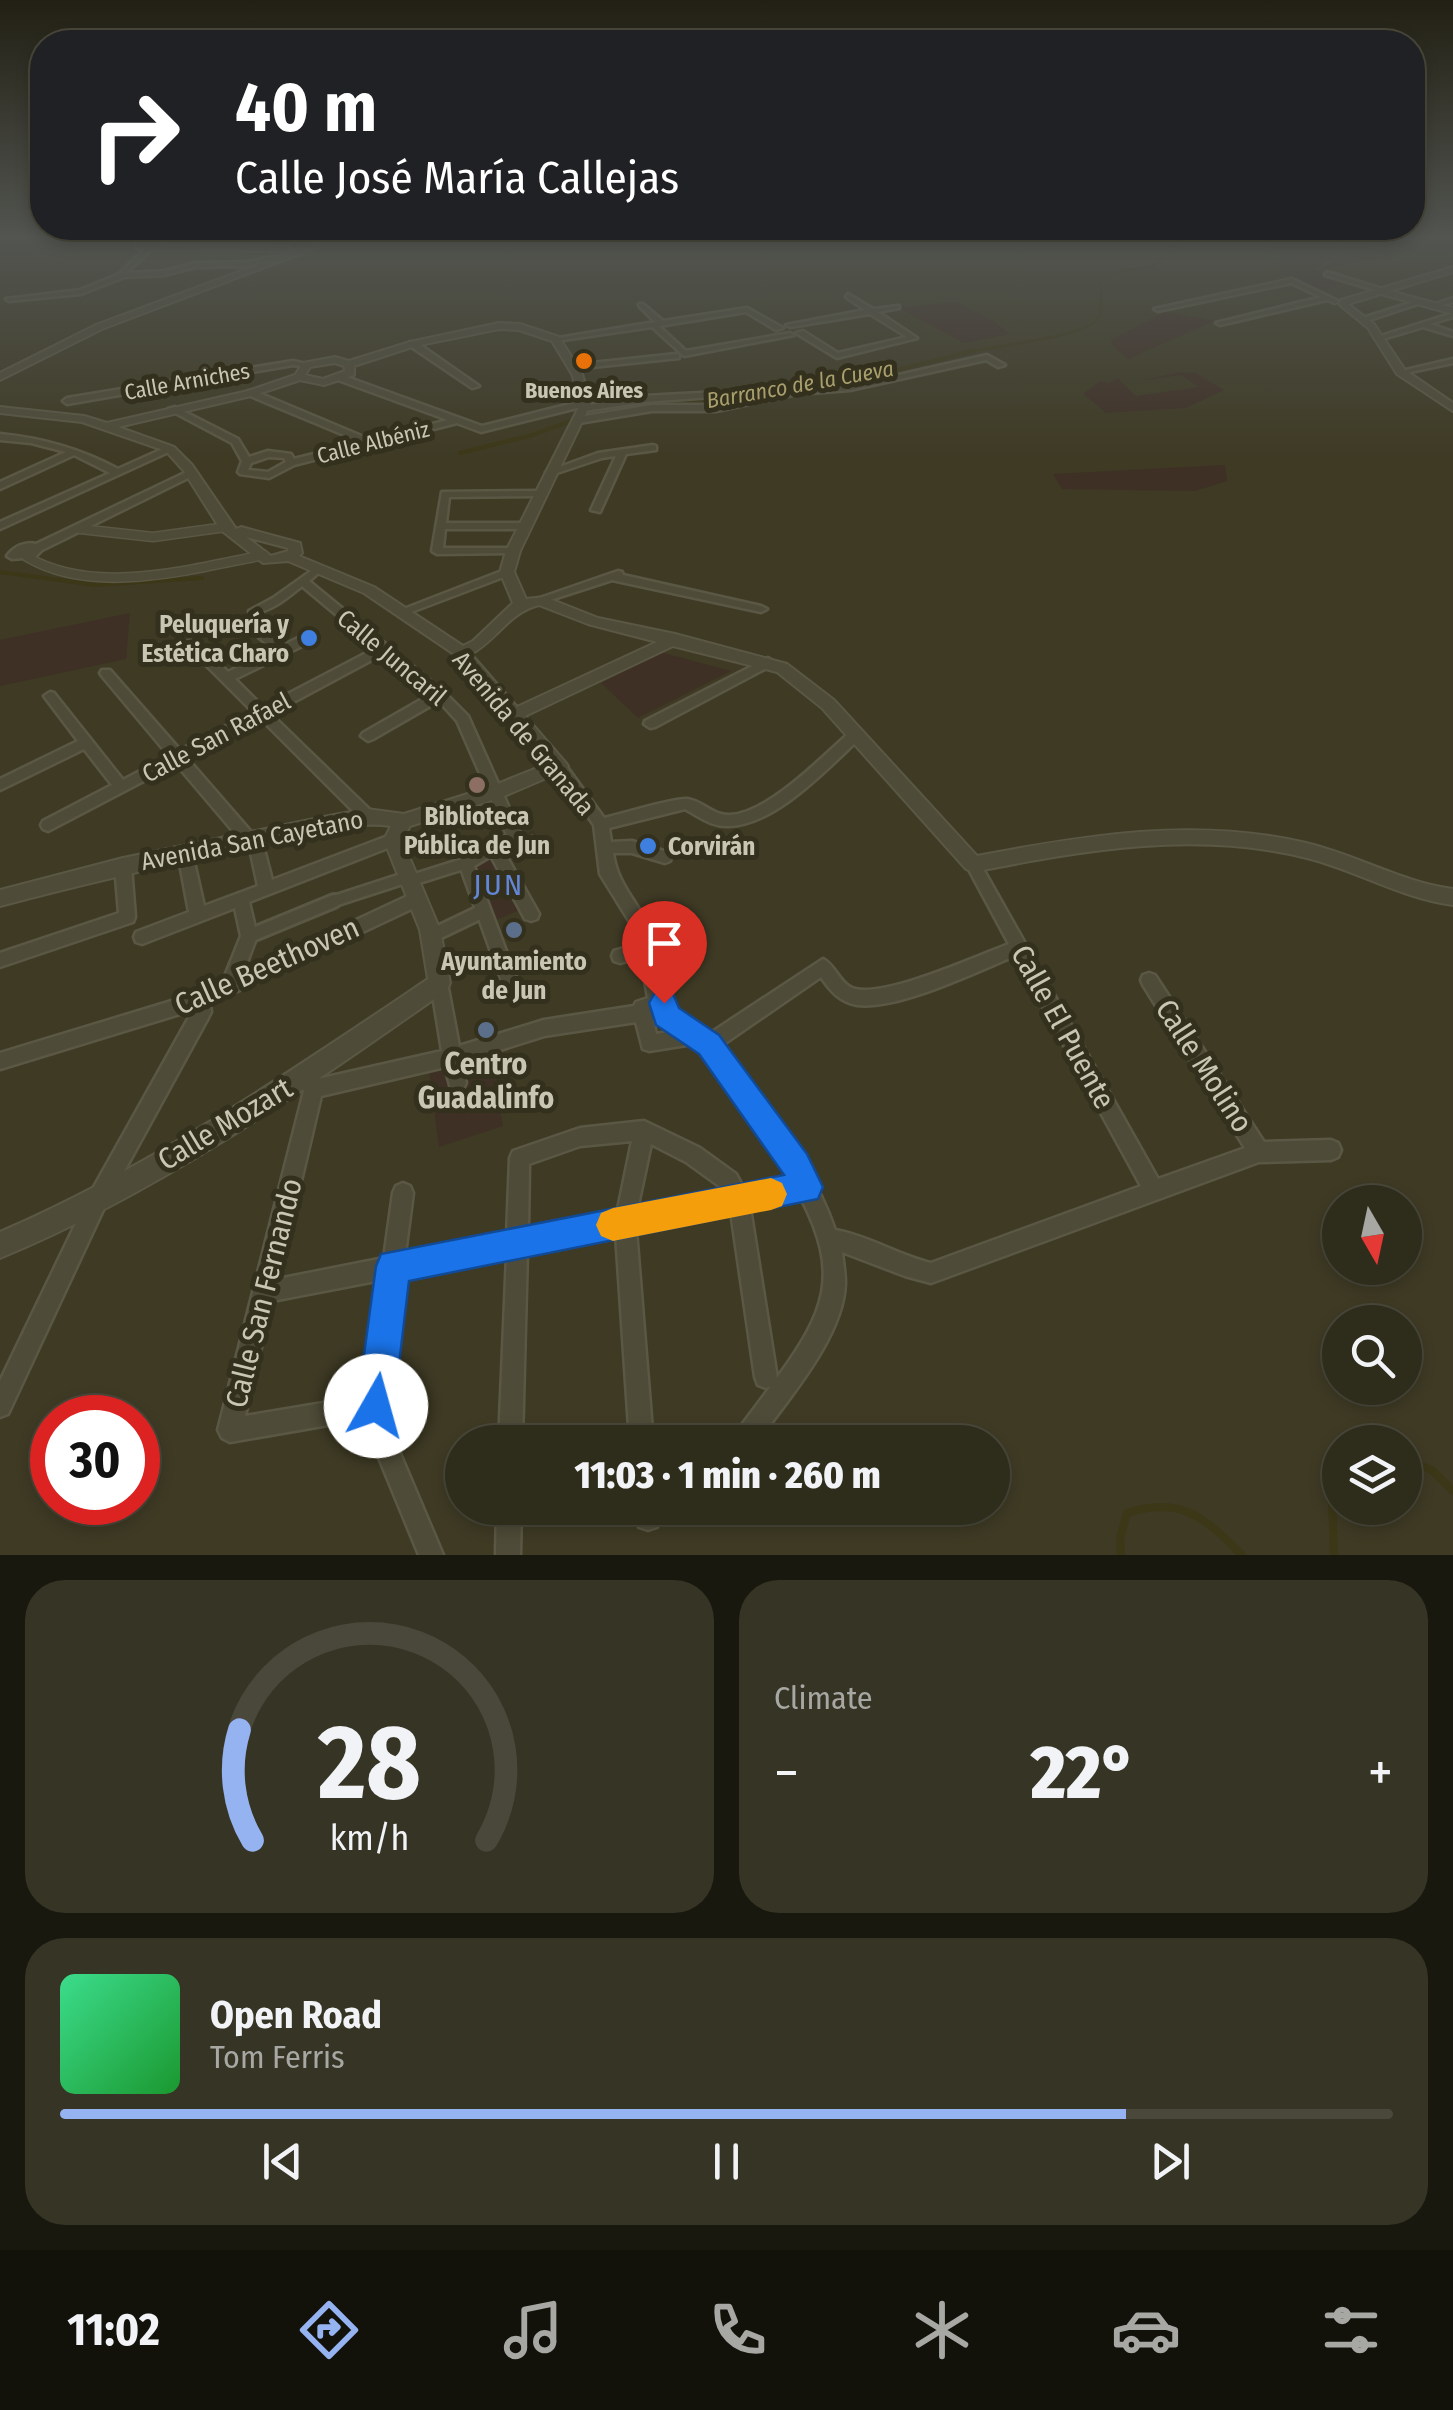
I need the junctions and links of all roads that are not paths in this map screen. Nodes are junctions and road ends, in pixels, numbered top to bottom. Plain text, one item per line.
1 (140, 312) edge
2 (648, 312) edge
3 (737, 312) edge
4 (751, 312) edge
5 (868, 312) junction
6 (871, 312) edge
7 (1279, 312) edge
8 (1353, 312) edge
9 (1388, 312) edge
10 (1453, 313) edge
11 (1364, 319) junction
12 (1220, 322) dead end
13 (658, 323) junction
14 (1424, 324) junction
15 (793, 331) junction
16 (1453, 334) edge
17 (556, 338) junction
18 (1380, 338) junction
19 (413, 344) junction
20 (676, 356) dead end
21 (1453, 361) edge
22 (349, 364) junction
23 (1001, 365) dead end
24 (307, 366) junction
25 (573, 366) junction
26 (1434, 366) junction
27 (1401, 372) junction
28 (2, 374) edge
29 (1453, 374) edge
30 (341, 378) junction
31 (301, 379) junction
32 (475, 386) dead end
33 (738, 392) dead end
34 (252, 394) junction
35 (67, 401) dead end
36 (1453, 408) edge
37 (2, 409) edge
38 (583, 410) junction
39 (173, 411) junction
40 (456, 421) junction
41 (113, 427) junction
42 (0, 436) edge
43 (368, 442) junction
44 (653, 448) dead end
45 (170, 449) junction
46 (74, 452) junction
47 (623, 452) junction
48 (247, 461) junction
49 (291, 463) junction
50 (551, 472) junction
51 (118, 473) junction
52 (191, 473) junction
53 (0, 486) edge
54 (540, 494) junction
55 (596, 510) dead end
56 (0, 526) edge
57 (226, 526) junction
58 (440, 526) junction
59 (524, 526) junction
60 (80, 529) junction
61 (286, 550) junction
62 (513, 550) junction
63 (32, 553) joint
64 (264, 554) junction
65 (318, 569) junction
66 (508, 572) junction
67 (624, 572) dead end
68 (610, 576) junction
69 (304, 582) junction
70 (540, 600) junction
71 (520, 604) junction
72 (761, 609) dead end
73 (255, 611) dead end
74 (402, 612) junction
75 (256, 628) dead end
76 (675, 639) junction
77 (306, 640) dead end
78 (192, 644) dead end
79 (384, 649) junction
80 (282, 651) junction
81 (462, 653) junction
82 (768, 662) junction
83 (106, 672) dead end
84 (226, 678) junction
85 (440, 695) junction
86 (50, 696) dead end
87 (262, 713) junction
88 (516, 714) junction
89 (650, 724) dead end
90 (368, 736) dead end
91 (854, 736) junction
92 (86, 742) junction
93 (178, 757) junction
94 (559, 766) junction
95 (0, 784) edge
96 (121, 787) junction
97 (496, 792) junction
98 (367, 816) junction
99 (404, 820) junction
100 (601, 824) junction
101 (48, 825) dead end
102 (252, 838) junction
103 (393, 840) junction
104 (604, 848) junction
105 (496, 851) junction
106 (185, 853) junction
107 (665, 857) dead end
108 (466, 863) junction
109 (973, 864) junction
110 (123, 866) junction
111 (411, 886) junction
112 (266, 888) junction
113 (1453, 897) edge
114 (0, 898) edge
115 (240, 898) junction
116 (483, 911) junction
117 (531, 914) dead end
118 (198, 915) junction
119 (249, 936) junction
120 (432, 936) junction
121 (142, 938) dead end
122 (1019, 947) junction
123 (648, 948) junction
124 (620, 956) dead end
125 (0, 960) edge
126 (509, 980) dead end
127 (1149, 980) dead end
128 (438, 983) junction
129 (235, 984) junction
130 (201, 1000) junction
131 (653, 1010) junction
132 (688, 1033) junction
133 (709, 1044) junction
134 (452, 1056) junction
135 (0, 1062) edge
136 (309, 1082) junction
137 (457, 1083) dead end
138 (644, 1130) junction
139 (1330, 1150) dead end
140 (1259, 1152) junction
141 (807, 1187) junction
142 (1154, 1189) junction
143 (403, 1193) dead end
144 (738, 1200) junction
145 (97, 1201) junction
146 (625, 1222) junction
147 (828, 1239) junction
148 (516, 1243) junction
149 (0, 1246) edge
150 (394, 1266) junction
151 (264, 1292) junction
152 (766, 1377) dead end
153 (0, 1406) edge
154 (376, 1406) junction
155 (511, 1425) edge
156 (641, 1425) edge
157 (755, 1425) edge
158 (509, 1525) edge
159 (431, 1555) edge
160 (508, 1555) edge

1 - 28 street
2 - 13 street
3 - 13 street
4 - 15 street
5 - 6 street
5 - 15 street
5 - 15 street
7 - 12 street
8 - 11 street
9 - 11 street
10 - 14 street
11 - 18 street
13 - 15 street
13 - 17 street
14 - 16 street
14 - 18 street
17 - 19 street
17 - 25 street
18 - 27 street
19 - 22 street
19 - 32 street
20 - 25 street
21 - 26 street
22 - 24 street
22 - 30 street
23 - 38 street
24 - 31 street
24 - 35 street, Calle Arniches
25 - 38 street
26 - 27 street
26 - 29 street
27 - 36 street
30 - 31 street
30 - 40 street
31 - 34 street
33 - 38 street
34 - 39 street
34 - 43 street
37 - 41 street
38 - 40 street
38 - 50 street
39 - 41 street
39 - 48 street
40 - 43 street, Calle Albéniz
41 - 45 street
42 - 46 street
43 - 49 street, Calle Albéniz
44 - 47 street
45 - 51 street
45 - 52 street
46 - 51 street
46 - 53 street
47 - 50 street
47 - 55 street
48 - 49 street
48 - 49 street
50 - 54 street
51 - 56 street
52 - 57 street
52 - 60 street
54 - 58 street
54 - 59 street
57 - 60 street
57 - 61 street, Avenida de Granada
57 - 64 street
58 - 59 street
58 - 62 street
59 - 62 street
60 - 63 street
61 - 64 street
61 - 65 street, Avenida de Granada
62 - 66 street
63 - 64 street
65 - 69 street
65 - 74 street, Avenida de Granada
66 - 71 street
66 - 74 street
67 - 68 street
68 - 70 street
68 - 72 street
69 - 73 street
69 - 79 street, Calle Juncaril
70 - 71 street
70 - 76 street
71 - 81 street
74 - 81 street, Avenida de Granada
75 - 80 street
76 - 82 street
76 - 88 street
77 - 80 street
78 - 84 street
79 - 85 street, Calle Juncaril
79 - 87 street, Calle San Rafael
80 - 84 street
81 - 88 street, Avenida de Granada
82 - 89 street
82 - 91 street
83 - 93 street
84 - 87 street
85 - 90 street
85 - 97 street, Calle Juncaril
86 - 92 street
87 - 93 street, Calle San Rafael
87 - 98 street
88 - 94 street, Avenida de Granada
91 - 100 street
91 - 109 street
92 - 95 street
92 - 96 street
93 - 96 street, Calle San Rafael
93 - 102 street
94 - 97 street, Avenida San Cayetano
94 - 100 street, Avenida de Granada
96 - 101 street, Calle San Rafael
97 - 99 street, Avenida San Cayetano
97 - 105 street, Calle Juncaril
98 - 99 street, Avenida San Cayetano
98 - 102 street, Avenida San Cayetano
99 - 103 street
100 - 104 street
102 - 106 street, Avenida San Cayetano
102 - 112 street
103 - 111 street
103 - 112 street
104 - 107 street
104 - 123 street
105 - 108 street
105 - 117 street
106 - 110 street, Avenida San Cayetano
106 - 118 street
108 - 111 street
108 - 116 street
109 - 113 street
109 - 122 street, Calle El Puente
110 - 114 street, Avenida San Cayetano
110 - 125 street
111 - 119 street
111 - 120 street
111 - 129 street, Calle Beethoven
112 - 115 street
115 - 118 street
115 - 119 street
116 - 120 street
116 - 126 street
118 - 121 street
119 - 129 street
120 - 128 street
122 - 133 street
122 - 142 street, Calle El Puente
123 - 124 street
123 - 131 street
127 - 140 street, Calle Molino
128 - 134 street
128 - 136 street, Calle Mozart
129 - 130 street, Calle Beethoven
130 - 135 street, Calle Beethoven
130 - 145 street
131 - 132 street
131 - 132 street
131 - 134 street
132 - 133 street
133 - 141 street
134 - 136 street
134 - 137 street
136 - 145 street, Calle Mozart
136 - 151 street, Calle San Fernando
138 - 144 street
138 - 146 street
138 - 148 street
139 - 140 street
140 - 142 street
141 - 144 street
141 - 147 street
142 - 147 street
143 - 150 street
144 - 146 street
144 - 152 street
145 - 149 street, Calle Mozart
145 - 153 street
146 - 148 street
146 - 156 street
147 - 157 street
148 - 150 street
148 - 155 street
150 - 151 street
150 - 154 street
151 - 154 street, Calle San Fernando
154 - 159 street
158 - 160 street

